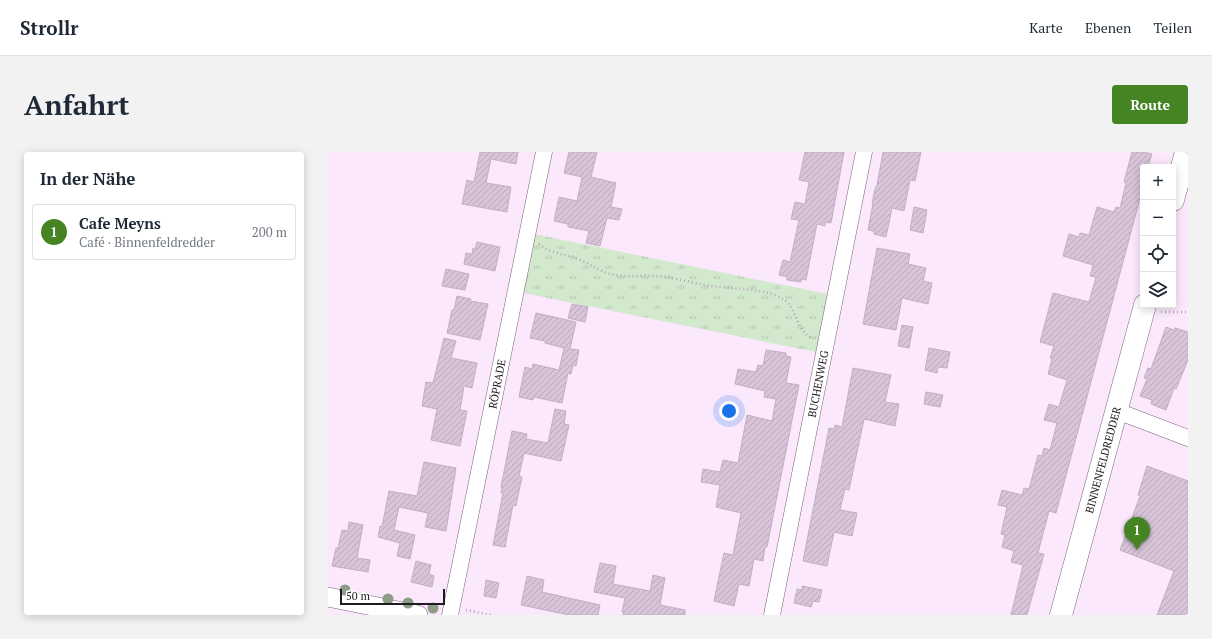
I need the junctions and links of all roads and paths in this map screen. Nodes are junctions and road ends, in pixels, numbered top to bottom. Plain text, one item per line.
1 (544, 152) edge
2 (864, 152) edge
3 (1186, 152) edge
4 (1176, 189) edge
5 (526, 240) junction
6 (1144, 308) edge
7 (1188, 312) edge
8 (826, 342) junction
9 (1117, 411) junction
10 (1188, 438) edge
11 (328, 597) edge
12 (418, 615) edge
13 (450, 615) edge
14 (772, 615) edge
15 (1061, 615) edge

1 - 5 street, RÖPRADE
2 - 8 street, BUCHENWEG
3 - 4 main road
5 - 8 path
5 - 13 street, RÖPRADE
6 - 7 path
6 - 9 main road, BINNENFELDREDDER
8 - 14 street, BUCHENWEG
9 - 10 street
9 - 15 main road, BINNENFELDREDDER
11 - 12 street

